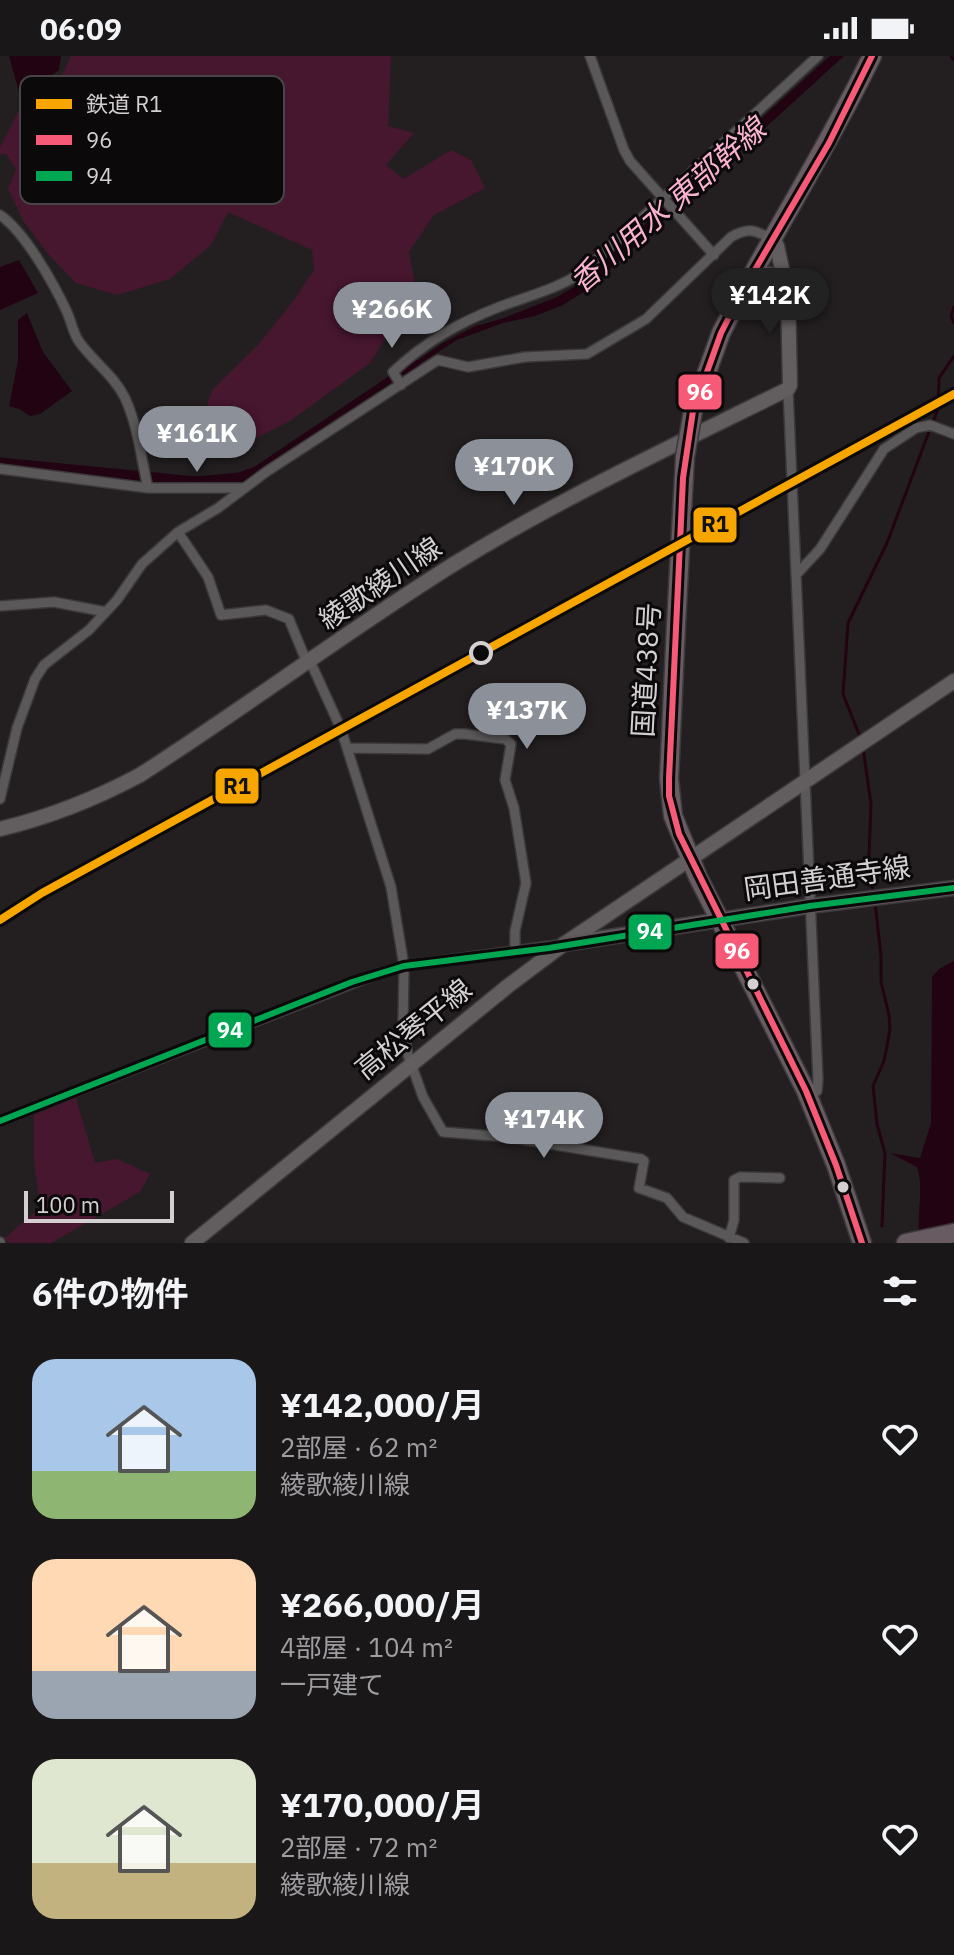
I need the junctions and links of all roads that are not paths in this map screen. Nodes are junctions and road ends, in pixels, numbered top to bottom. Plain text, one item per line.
1 (590, 56) edge
2 (818, 56) edge
3 (872, 56) edge
4 (664, 200) junction
5 (0, 215) edge
6 (773, 240) junction
7 (714, 255) junction
8 (746, 286) junction
9 (787, 290) junction
10 (398, 380) junction
11 (788, 389) junction
12 (954, 434) edge
13 (0, 469) edge
14 (148, 488) junction
15 (245, 488) junction
16 (178, 532) junction
17 (796, 575) junction
18 (0, 606) edge
19 (106, 612) junction
20 (308, 662) junction
21 (954, 681) edge
22 (347, 748) junction
23 (803, 783) junction
24 (0, 799) edge
25 (0, 829) edge
26 (689, 859) junction
27 (954, 888) edge
28 (810, 906) junction
29 (721, 919) junction
30 (564, 944) junction
31 (515, 951) junction
32 (404, 966) junction
33 (412, 1063) junction
34 (808, 1097) junction
35 (0, 1121) edge
36 (780, 1178) dead end
37 (954, 1233) edge
38 (729, 1238) junction
39 (909, 1242) edge
40 (192, 1243) edge
41 (744, 1243) edge
42 (862, 1243) edge

1 - 4 street
2 - 4 street
3 - 6 highway, 国道438号
4 - 7 street
4 - 10 street
5 - 14 street
6 - 7 street
6 - 8 highway, 国道438号
6 - 9 main road
7 - 10 street
8 - 9 main road
8 - 26 highway, 国道438号, bridge
9 - 11 main road
10 - 15 street
11 - 17 street
11 - 20 main road, 綾歌綾川線
12 - 17 street
13 - 14 street
14 - 15 street
15 - 16 street
16 - 19 street
16 - 20 street
17 - 23 street
18 - 19 street
19 - 24 street
20 - 22 street
20 - 25 main road, 綾歌綾川線
21 - 23 main road, 高松琴平線
22 - 31 street
22 - 32 street
23 - 26 main road, 高松琴平線
23 - 28 street
26 - 29 highway, 国道438号
26 - 30 main road, 高松琴平線
27 - 28 main road, 岡田善通寺線
28 - 29 main road, 岡田善通寺線
28 - 34 street
29 - 30 main road, 岡田善通寺線
29 - 34 highway, 国道438号
30 - 31 street
30 - 33 main road, 高松琴平線
31 - 32 street
32 - 33 street
32 - 35 street
33 - 38 street
33 - 40 main road, 高松琴平線
34 - 42 highway, 国道438号
36 - 38 street
37 - 39 highway
38 - 41 street

